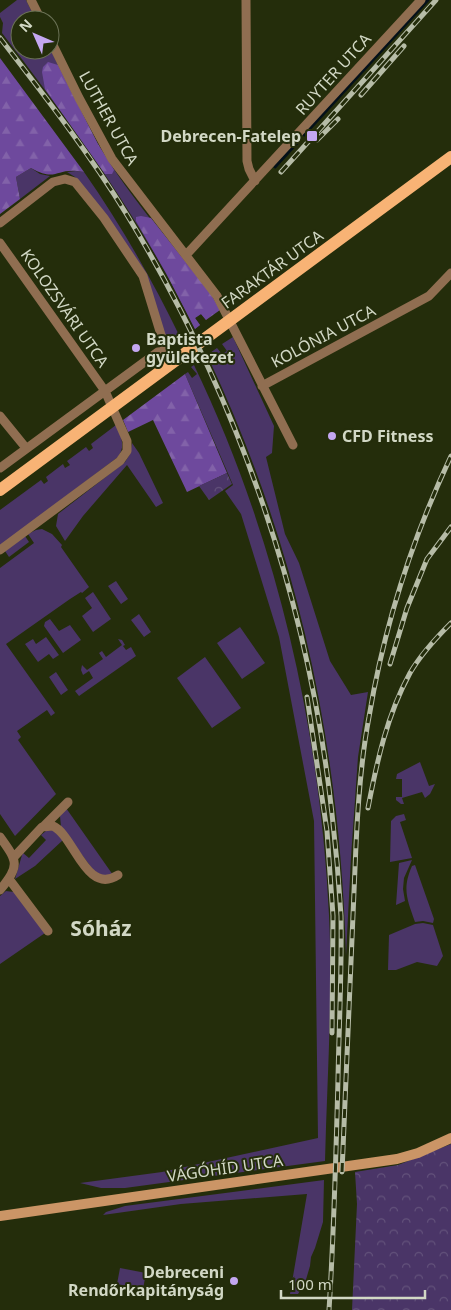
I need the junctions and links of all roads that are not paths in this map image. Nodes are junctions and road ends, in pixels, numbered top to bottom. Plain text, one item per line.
1 (246, 0) edge
2 (420, 0) edge
3 (60, 59) edge
4 (451, 157) edge
5 (255, 181) junction
6 (0, 223) edge
7 (0, 243) edge
8 (186, 255) junction
9 (451, 273) edge
10 (262, 386) junction
11 (105, 391) junction
12 (0, 416) edge
13 (292, 445) dead end
14 (26, 448) junction
15 (0, 468) edge
16 (0, 490) edge
17 (0, 550) edge
18 (68, 802) dead end
19 (42, 827) junction
20 (0, 837) edge
21 (14, 857) junction
22 (118, 875) dead end
23 (9, 879) junction
24 (0, 890) edge
25 (48, 931) dead end
26 (451, 1138) edge
27 (0, 1216) edge

1 - 5 street
2 - 5 street, RUYTER UTCA
3 - 8 street, LUTHER UTCA
4 - 16 main road, FARAKTÁR UTCA
5 - 8 street, RUYTER UTCA
6 - 11 street
7 - 11 street, KOLOZSVÁRI UTCA
8 - 10 street, LUTHER UTCA
9 - 10 street, KOLÓNIA UTCA
10 - 13 street, KOLÓNIA UTCA
11 - 14 street
11 - 17 street
12 - 14 street
14 - 15 street
18 - 19 street
19 - 21 street
19 - 22 street
20 - 21 street
21 - 23 street
23 - 24 street
23 - 25 street
26 - 27 main road, VÁGÓHÍD UTCA

